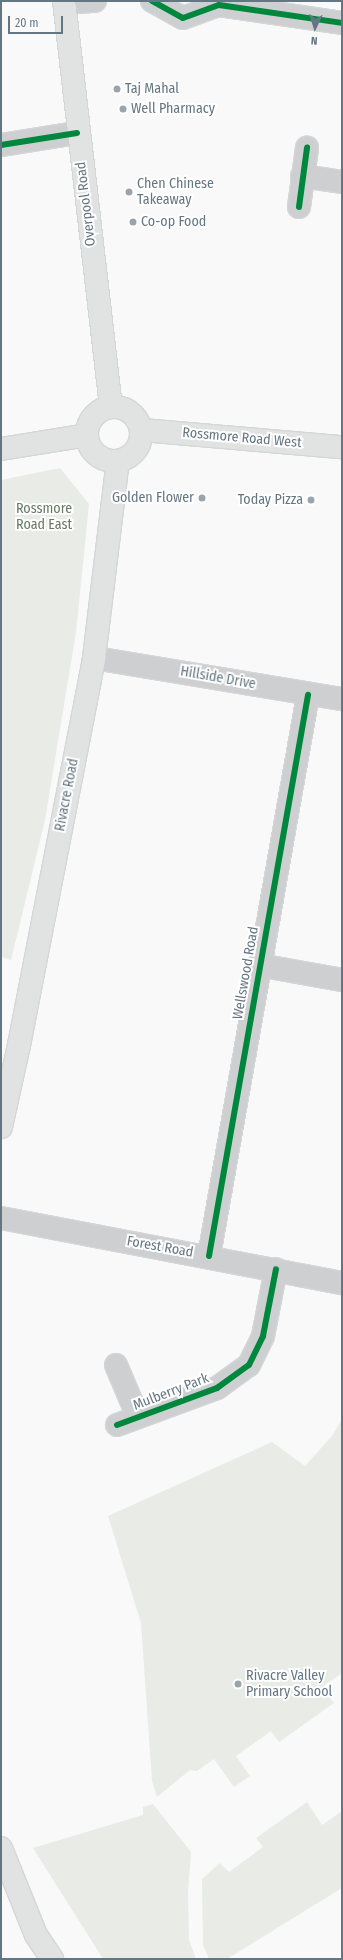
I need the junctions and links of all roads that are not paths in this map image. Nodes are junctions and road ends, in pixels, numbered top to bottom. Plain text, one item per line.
1 (95, 1) edge
2 (152, 1) edge
3 (64, 2) edge
4 (342, 23) edge
5 (77, 132) junction
6 (1, 145) edge
7 (307, 148) dead end
8 (302, 176) junction
9 (342, 182) edge
10 (298, 207) dead end
11 (111, 407) junction
12 (142, 430) junction
13 (87, 435) junction
14 (342, 446) edge
15 (1, 449) edge
16 (118, 461) junction
17 (94, 658) junction
18 (308, 694) junction
19 (342, 699) edge
20 (259, 965) junction
21 (342, 980) edge
22 (1, 1127) edge
23 (1, 1218) edge
24 (209, 1256) junction
25 (276, 1269) junction
26 (342, 1283) edge
27 (116, 1365) dead end
28 (138, 1417) junction
29 (117, 1426) dead end
30 (1, 1848) edge
31 (52, 1959) edge

1 - 3 street
2 - 4 street
3 - 5 main road, Overpool Road
5 - 6 street
5 - 11 main road, Overpool Road
7 - 8 street
8 - 9 street
8 - 10 street
11 - 12 main road
11 - 13 main road
12 - 14 main road, Rossmore Road West
12 - 16 main road
13 - 15 main road
13 - 16 main road
16 - 17 main road, Rivacre Road
17 - 18 street, Hillside Drive
17 - 22 main road, Rivacre Road
18 - 19 street, Hillside Drive
18 - 20 street, Wellswood Road
20 - 21 street
20 - 24 street, Wellswood Road
23 - 24 street, Forest Road
24 - 25 street, Forest Road
25 - 26 street, Forest Road
25 - 28 street, Mulberry Park
27 - 28 street
28 - 29 street, Mulberry Park
30 - 31 main road

